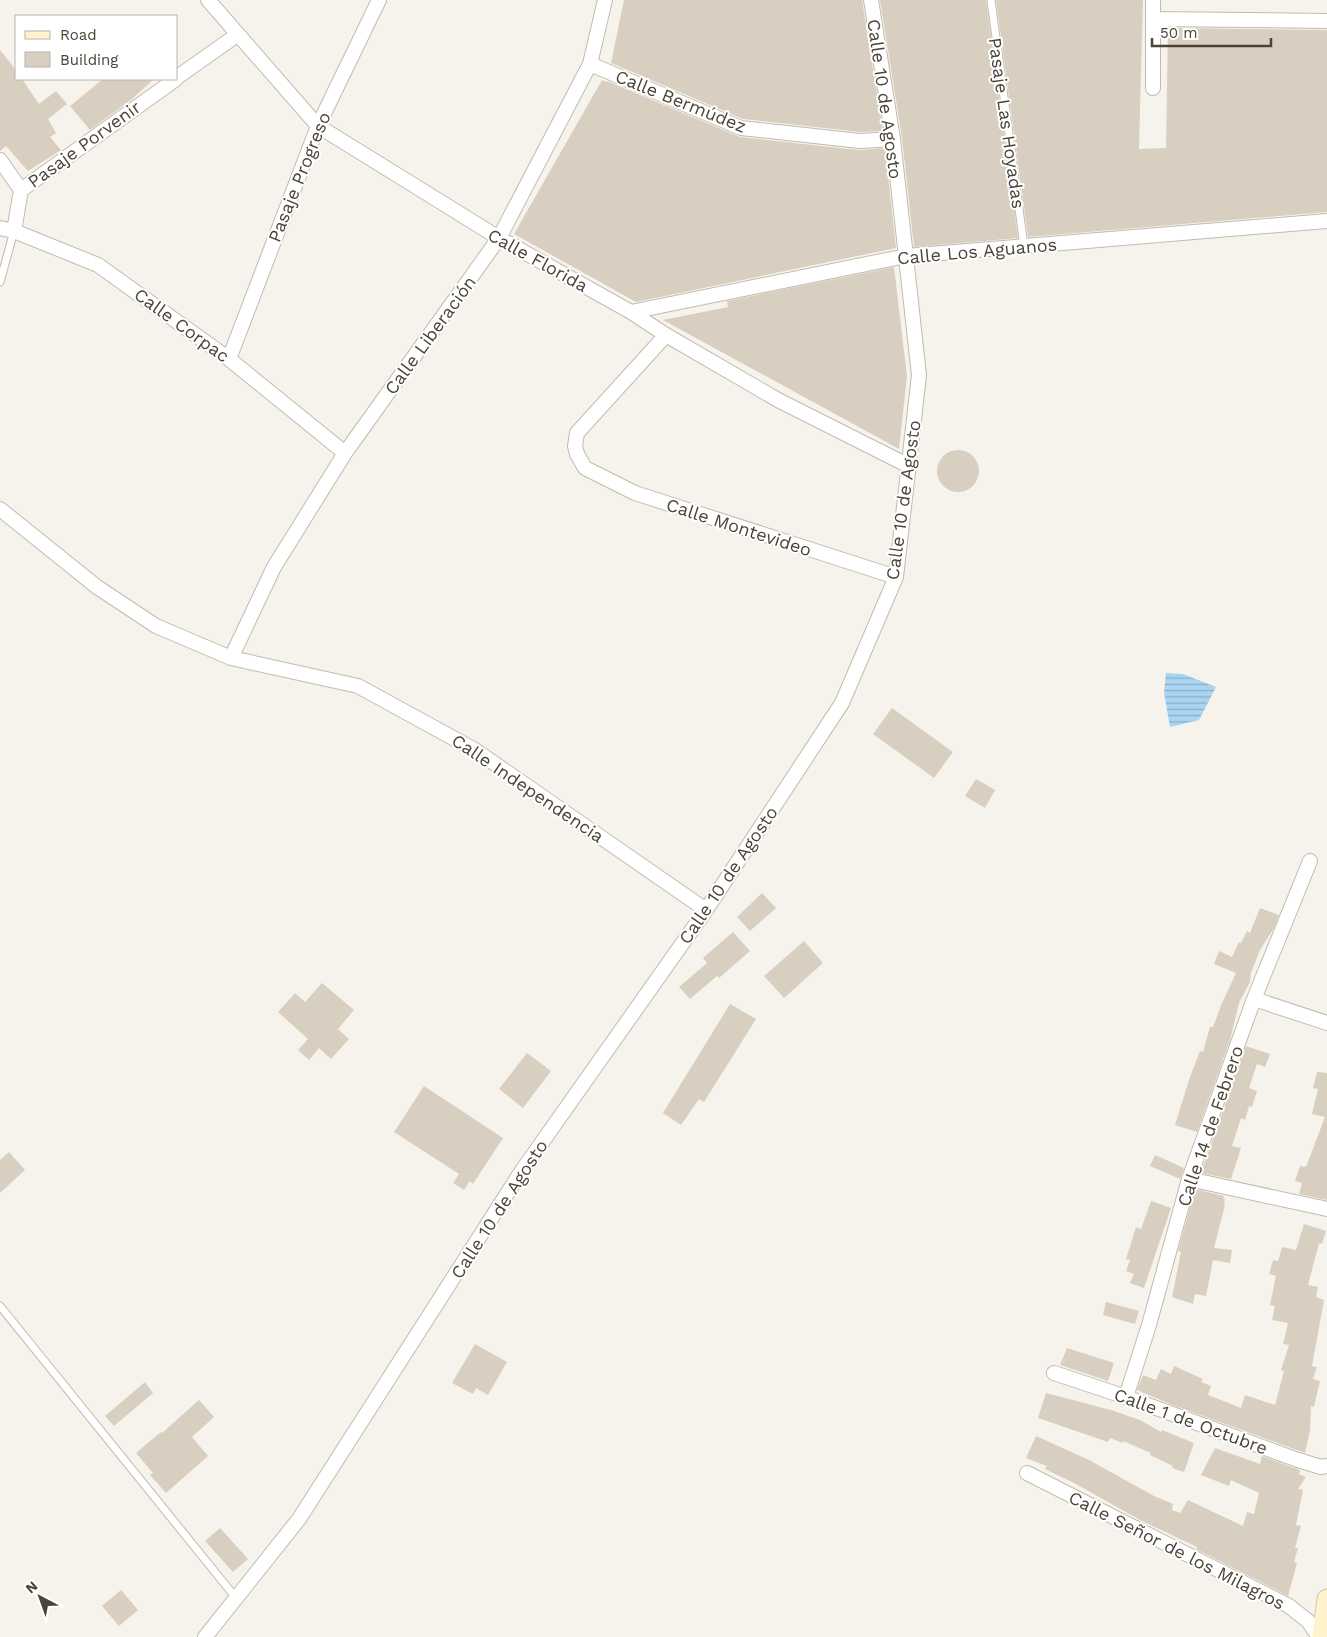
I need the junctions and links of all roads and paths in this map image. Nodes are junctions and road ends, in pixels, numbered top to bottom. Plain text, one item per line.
1 (208, 0) edge
2 (379, 0) edge
3 (605, 0) edge
4 (871, 0) edge
5 (991, 0) edge
6 (1153, 0) edge
7 (1153, 19) junction
8 (1327, 21) edge
9 (237, 35) junction
10 (590, 64) junction
11 (178, 78) edge
12 (175, 80) edge
13 (1153, 88) dead end
14 (318, 126) junction
15 (893, 139) junction
16 (0, 160) edge
17 (21, 190) junction
18 (1327, 221) edge
19 (0, 228) edge
20 (14, 231) junction
21 (499, 238) junction
22 (1024, 246) junction
23 (906, 256) junction
24 (0, 282) edge
25 (632, 312) junction
26 (666, 335) junction
27 (229, 359) junction
28 (345, 453) junction
29 (909, 466) junction
30 (0, 508) edge
31 (896, 577) junction
32 (231, 658) junction
33 (1310, 861) dead end
34 (706, 910) junction
35 (1254, 999) junction
36 (1327, 1023) edge
37 (1189, 1179) junction
38 (1327, 1209) edge
39 (0, 1306) edge
40 (1054, 1373) dead end
41 (1126, 1396) junction
42 (1327, 1466) edge
43 (1027, 1473) dead end
44 (236, 1598) junction
45 (1327, 1599) edge
46 (205, 1637) edge
47 (1320, 1637) edge

1 - 9 street, Calle Florida
2 - 14 street, Pasaje Progreso
3 - 10 street, Calle Liberación
4 - 15 street, Calle 10 de Agosto
5 - 22 lane, Pasaje Las Hoyadas
6 - 7 street
7 - 8 street
7 - 13 street
9 - 11 street, Pasaje Porvenir
9 - 14 street, Calle Florida
10 - 15 street, Calle Bermúdez
10 - 21 street, Calle Liberación
12 - 17 street, Pasaje Porvenir
14 - 21 street, Calle Florida
14 - 27 street, Pasaje Progreso
15 - 23 street, Calle 10 de Agosto
16 - 17 street
17 - 20 street, Pasaje Porvenir
18 - 22 street, Calle Los Aguanos
19 - 20 street, Calle Corpac
20 - 24 lane, Pasaje Porvenir
20 - 27 street, Calle Corpac
21 - 25 street, Calle Florida
21 - 28 street, Calle Liberación
22 - 23 street, Calle Los Aguanos
23 - 25 street, Calle Los Aguanos
23 - 29 street, Calle 10 de Agosto
25 - 26 street, Calle Florida
26 - 29 street, Calle Florida
26 - 31 street, Calle Montevideo
27 - 28 street, Calle Corpac
28 - 32 street, Calle Liberación
29 - 31 street, Calle 10 de Agosto
30 - 32 street, Calle Independencia
31 - 34 street, Calle 10 de Agosto
32 - 34 street, Calle Independencia
33 - 35 street, Calle 14 de Febrero
34 - 44 street, Calle 10 de Agosto
35 - 36 street
35 - 37 street, Calle 14 de Febrero
37 - 38 street
37 - 41 street, Calle 14 de Febrero
39 - 44 lane
40 - 41 street, Calle 1 de Octubre
41 - 42 street, Calle 1 de Octubre
43 - 47 street, Calle Señor de los Milagros
44 - 46 street, Calle 10 de Agosto
45 - 47 main road

